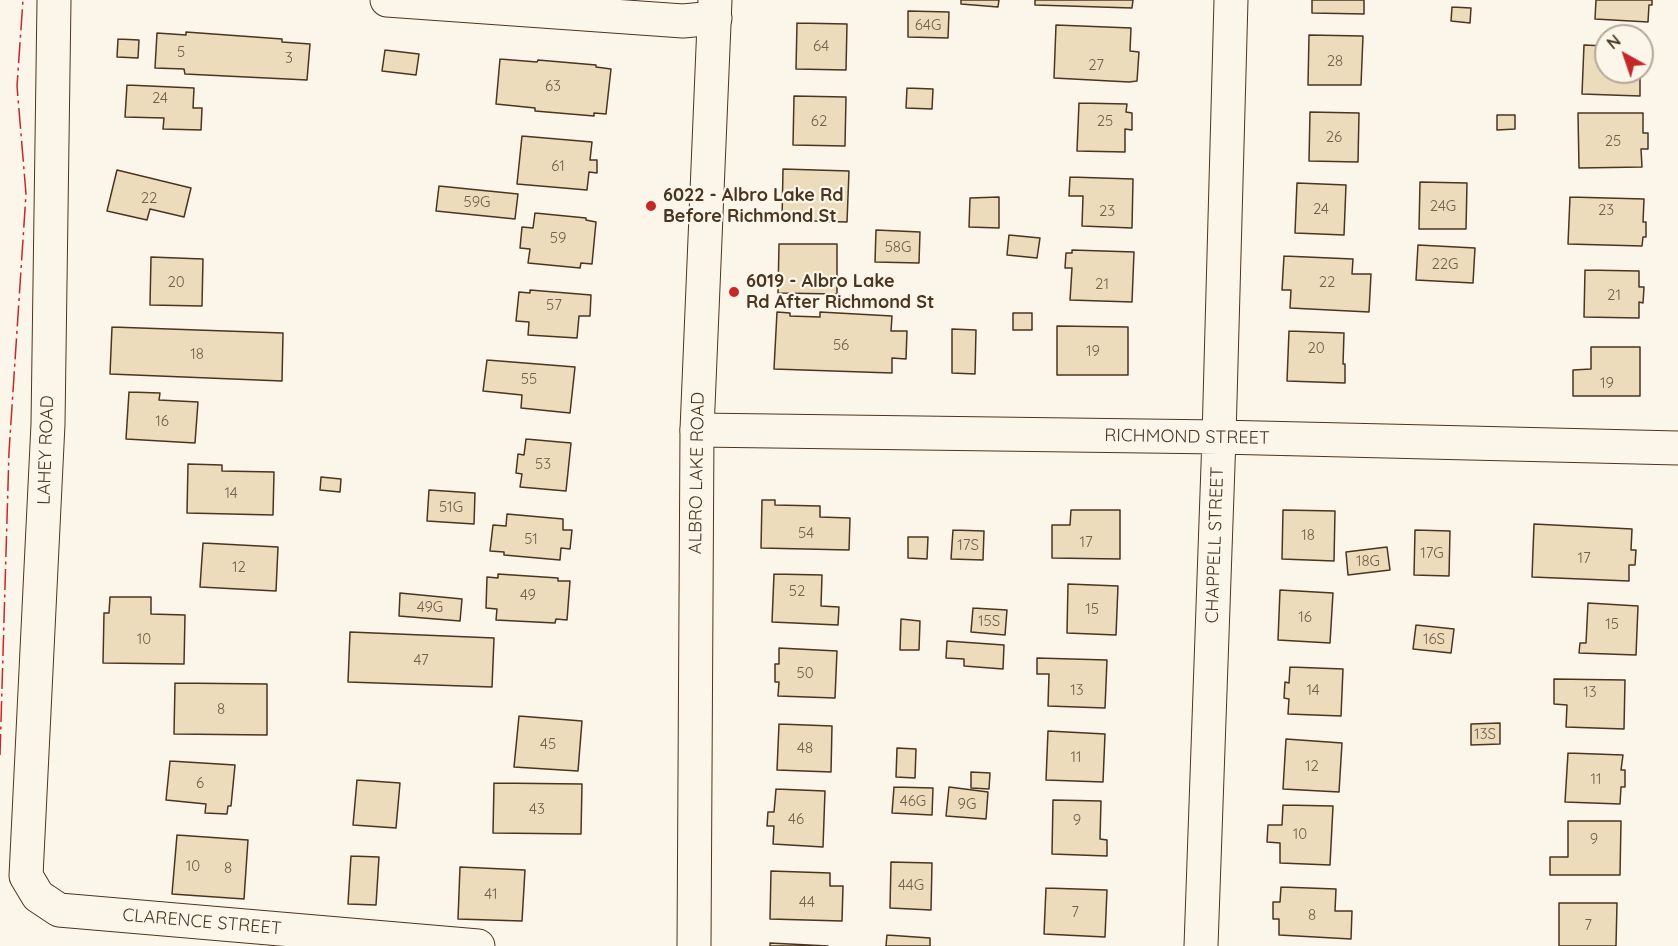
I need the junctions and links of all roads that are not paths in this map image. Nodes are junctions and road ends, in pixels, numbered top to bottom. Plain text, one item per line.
1 (54, 0) edge
2 (387, 0) edge
3 (1231, 0) edge
4 (715, 9) edge
5 (697, 430) junction
6 (1219, 437) junction
7 (1678, 448) edge
8 (38, 896) joint
9 (478, 946) edge
10 (694, 946) edge
11 (1200, 946) edge

1 - 8 street, LAHEY ROAD
2 - 4 street
3 - 6 street, CHAPPELL STREET
4 - 5 street, ALBRO LAKE ROAD
5 - 6 street, RICHMOND STREET
5 - 10 street, ALBRO LAKE ROAD
6 - 7 street, RICHMOND STREET
6 - 11 street, CHAPPELL STREET
8 - 9 street, CLARENCE STREET

